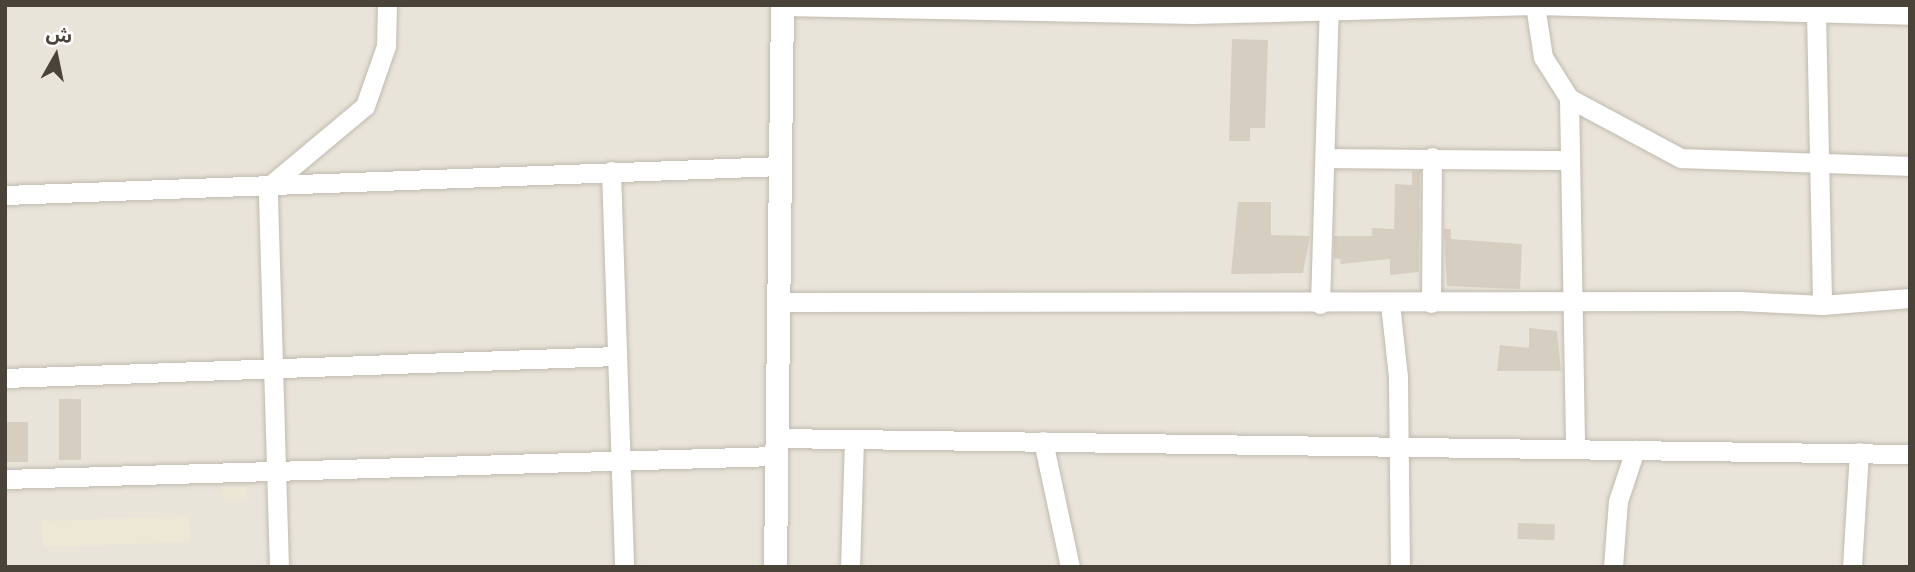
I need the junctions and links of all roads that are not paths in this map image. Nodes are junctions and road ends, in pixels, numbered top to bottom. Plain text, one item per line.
1 (387, 5) edge
2 (1535, 5) edge
3 (782, 6) edge
4 (840, 6) edge
5 (1329, 7) edge
6 (1631, 8) edge
7 (1816, 13) junction
8 (1910, 15) edge
9 (1569, 97) junction
10 (1432, 157) junction
11 (1325, 158) junction
12 (1570, 160) junction
13 (1819, 161) junction
14 (780, 166) junction
15 (1910, 166) edge
16 (611, 171) junction
17 (268, 187) junction
18 (5, 195) edge
19 (1910, 298) edge
20 (778, 302) junction
21 (1574, 302) junction
22 (1431, 303) junction
23 (1320, 304) junction
24 (1390, 304) junction
25 (1822, 304) junction
26 (616, 356) junction
27 (275, 372) junction
28 (5, 378) edge
29 (854, 439) junction
30 (1043, 442) junction
31 (1400, 446) junction
32 (775, 447) junction
33 (1575, 448) junction
34 (1635, 450) junction
35 (1859, 452) junction
36 (1910, 454) edge
37 (620, 460) junction
38 (278, 472) junction
39 (5, 479) edge
40 (279, 567) edge
41 (624, 567) edge
42 (775, 567) edge
43 (850, 567) edge
44 (1070, 567) edge
45 (1400, 567) edge
46 (1613, 567) edge
47 (1853, 567) edge

1 - 17 street
2 - 5 street
2 - 6 street
2 - 9 street
3 - 4 street
3 - 14 street
4 - 5 street
5 - 11 street
6 - 7 street
7 - 8 street
7 - 13 street
9 - 12 street
9 - 13 street
10 - 11 street
10 - 12 street
10 - 22 street
11 - 23 street
12 - 21 street
13 - 15 street
13 - 25 street
14 - 16 street
14 - 20 street
16 - 17 street
16 - 26 street
17 - 18 street
17 - 27 street
19 - 25 street
20 - 23 street
20 - 32 street
21 - 22 street
21 - 25 street
21 - 33 street
22 - 24 street
23 - 24 street
24 - 31 street
26 - 27 street
26 - 37 street
27 - 28 street
27 - 38 street
29 - 30 street
29 - 32 street
29 - 43 street
30 - 31 street
30 - 44 street
31 - 33 street
31 - 45 street
32 - 37 street
32 - 42 street
33 - 34 street
34 - 35 street
34 - 46 street
35 - 36 street
35 - 47 street
37 - 38 street
37 - 41 street
38 - 39 street
38 - 40 street

